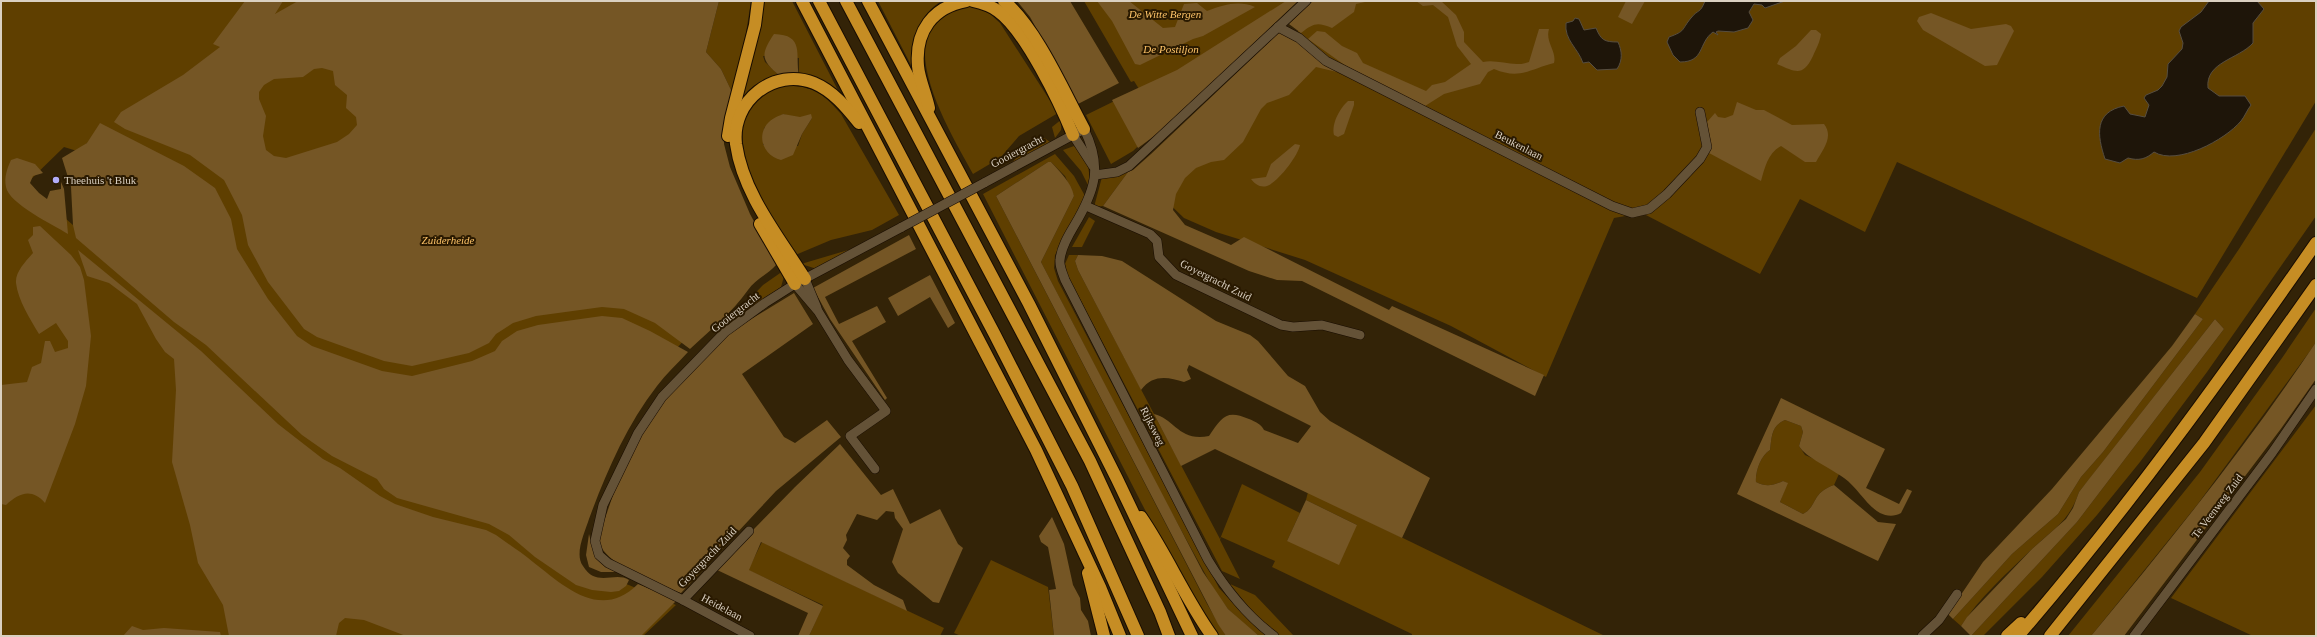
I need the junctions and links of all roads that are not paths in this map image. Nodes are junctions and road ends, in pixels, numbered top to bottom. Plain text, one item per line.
1 (758, 1) edge
2 (802, 1) edge
3 (818, 1) edge
4 (846, 1) edge
5 (868, 1) edge
6 (966, 1) edge
7 (973, 1) edge
8 (1004, 1) edge
9 (1306, 1) edge
10 (1278, 27) junction
11 (1700, 112) dead end
12 (1084, 129) junction
13 (935, 130) junction
14 (1073, 135) junction
15 (874, 143) junction
16 (1095, 172) junction
17 (1084, 209) junction
18 (2316, 243) edge
19 (800, 282) junction
20 (2316, 285) edge
21 (1360, 335) dead end
22 (2316, 389) edge
23 (875, 469) dead end
24 (1117, 479) junction
25 (749, 531) dead end
26 (1080, 543) junction
27 (2072, 573) junction
28 (1957, 594) dead end
29 (683, 600) junction
30 (2051, 635) edge
31 (750, 636) edge
32 (1104, 636) edge
33 (1120, 636) edge
34 (1138, 636) edge
35 (1169, 636) edge
36 (1192, 636) edge
37 (1212, 636) edge
38 (1274, 636) edge
39 (1922, 636) edge
40 (2007, 636) edge
41 (2018, 636) edge
42 (2134, 636) edge

1 - 19 highway
2 - 15 highway
3 - 34 highway
4 - 35 highway
5 - 13 highway
6 - 13 highway
7 - 14 highway
8 - 12 highway
9 - 10 street
10 - 11 street, Beukenlaan
10 - 16 street
12 - 14 street, Gooiergracht
12 - 16 street
13 - 24 highway
14 - 16 street
14 - 19 street, Gooiergracht, bridge
15 - 19 highway
15 - 26 highway
16 - 17 street
17 - 21 street, Goyergracht Zuid
17 - 38 street, Rijksweg
18 - 27 highway
19 - 23 street
19 - 29 street, Gooiergracht
20 - 30 highway
22 - 42 street, Te Veenweg Zuid
24 - 36 highway
24 - 37 highway
25 - 29 street, Goyergracht Zuid
26 - 32 highway
26 - 33 highway
27 - 40 highway
27 - 41 highway
28 - 39 street
29 - 31 street, Heidelaan

